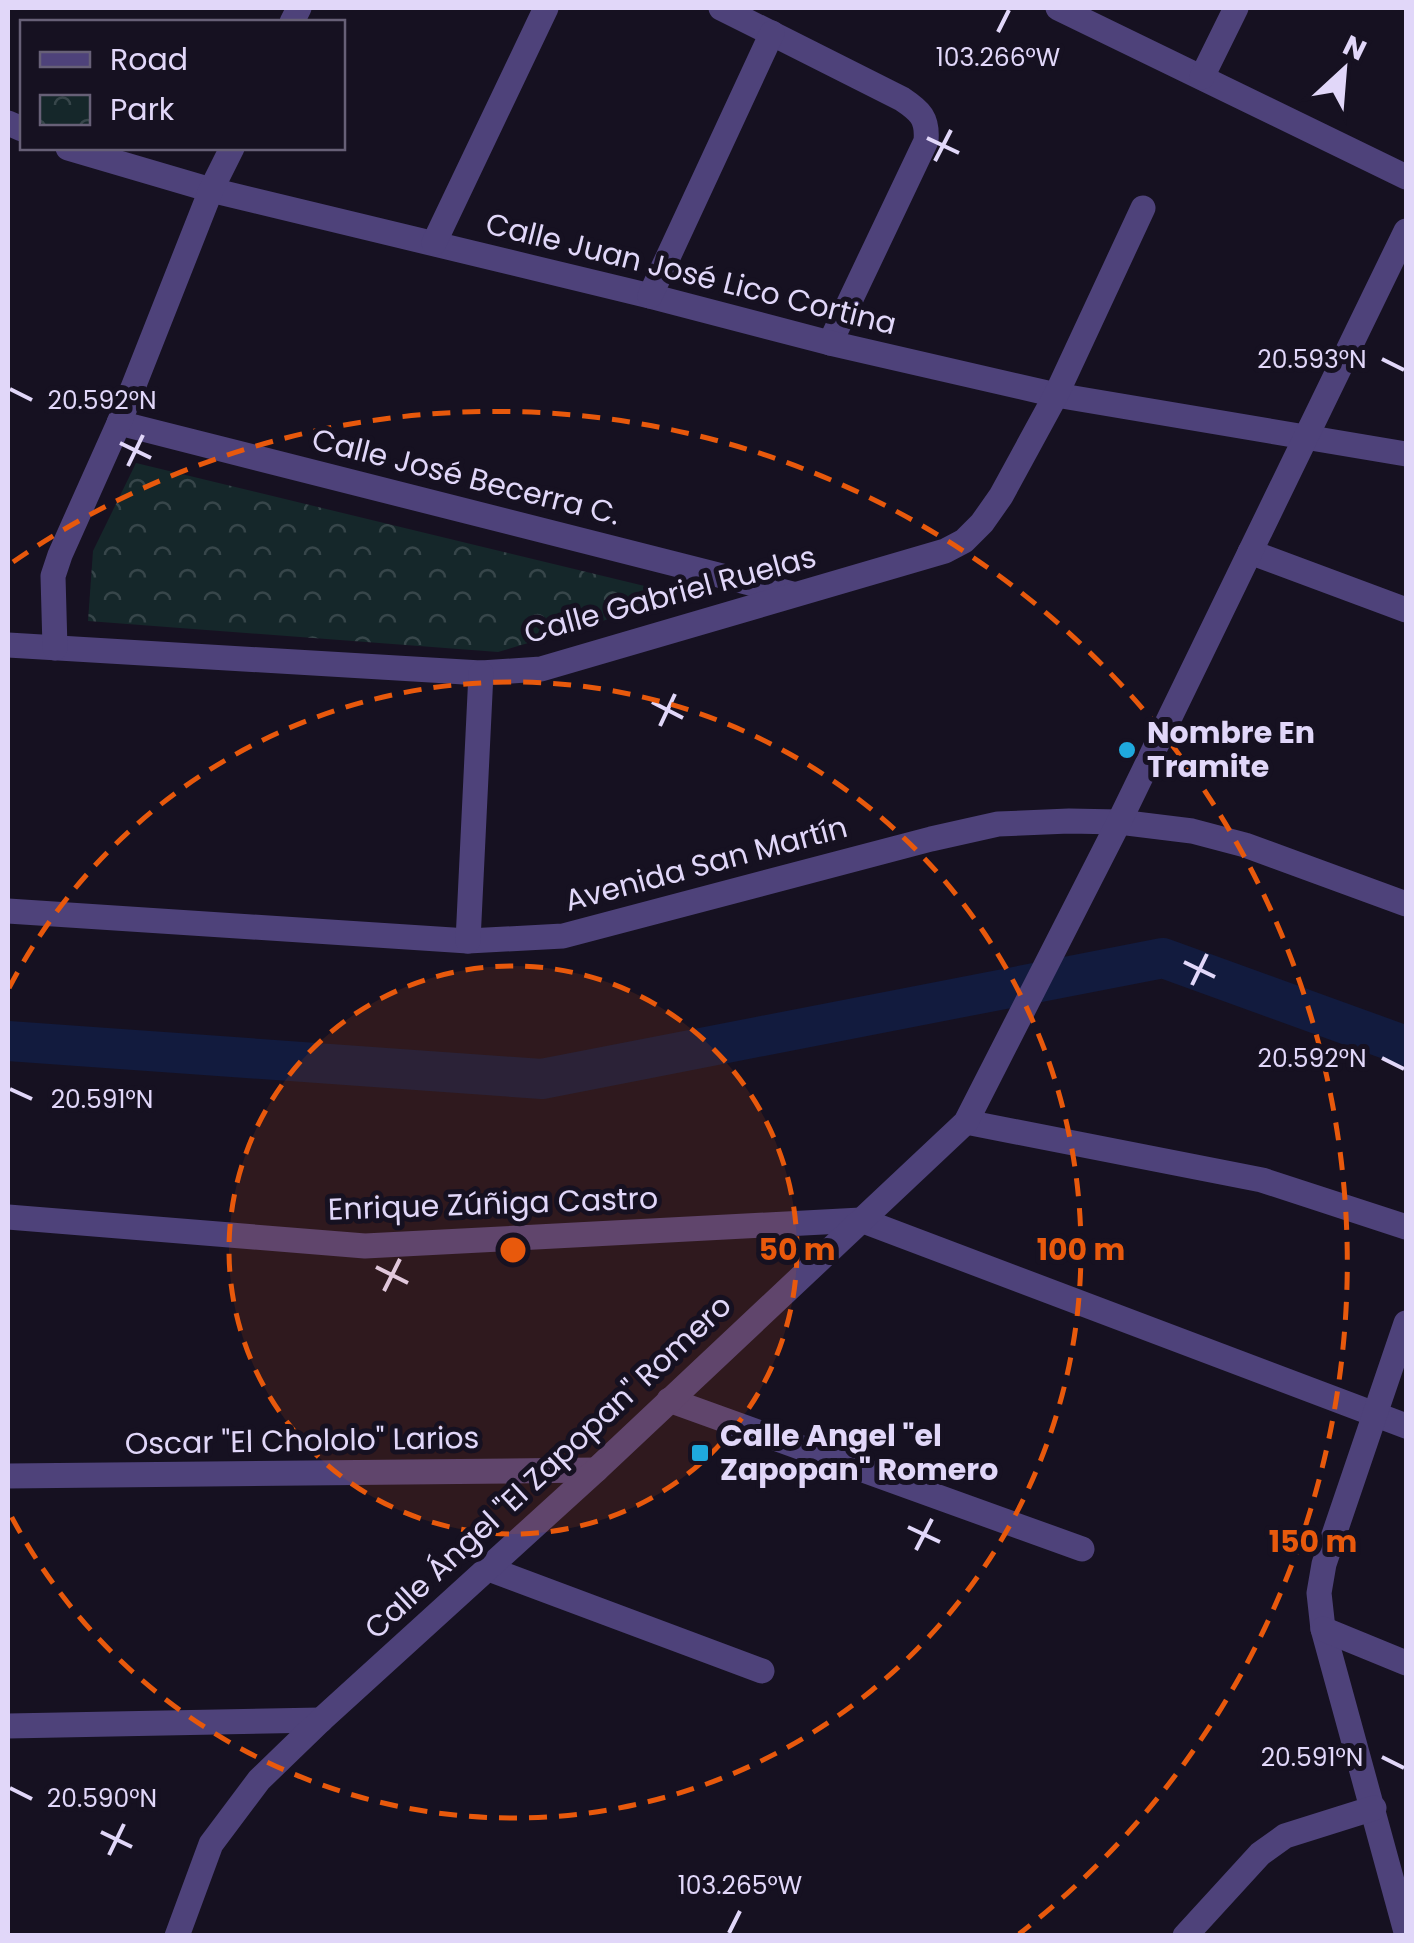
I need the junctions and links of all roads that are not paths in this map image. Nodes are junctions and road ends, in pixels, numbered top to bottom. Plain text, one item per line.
1 (546, 8) edge
2 (721, 8) edge
3 (1236, 8) edge
4 (1070, 10) edge
5 (772, 33) junction
6 (1202, 77) junction
7 (74, 150) edge
8 (231, 150) edge
9 (1406, 177) edge
10 (211, 190) junction
11 (1143, 208) dead end
12 (1406, 232) edge
13 (434, 243) junction
14 (650, 296) junction
15 (830, 343) junction
16 (1056, 395) junction
17 (120, 423) junction
18 (1305, 439) junction
19 (1406, 454) edge
20 (1250, 552) junction
21 (796, 594) junction
22 (1406, 610) edge
23 (8, 645) edge
24 (55, 648) junction
25 (481, 673) junction
26 (1119, 822) junction
27 (1406, 904) edge
28 (8, 911) edge
29 (468, 941) junction
30 (966, 1122) junction
31 (8, 1217) edge
32 (861, 1220) junction
33 (1406, 1227) edge
34 (1406, 1323) edge
35 (669, 1400) junction
36 (1374, 1414) junction
37 (1406, 1426) edge
38 (596, 1470) junction
39 (8, 1476) edge
40 (1082, 1549) dead end
41 (489, 1570) junction
42 (1322, 1630) junction
43 (1406, 1663) edge
44 (762, 1671) dead end
45 (321, 1720) junction
46 (8, 1726) edge
47 (1374, 1808) junction
48 (1406, 1932) edge
49 (176, 1936) edge
50 (1185, 1936) edge

1 - 13 street
2 - 5 street
3 - 6 street
4 - 6 street
5 - 14 street
5 - 15 street
6 - 9 street
7 - 10 street, Calle Juan José Lico Cortina
8 - 10 street
10 - 13 street, Calle Juan José Lico Cortina
10 - 17 street
11 - 16 street, Calle Gabriel Ruelas
12 - 18 street, Calle Ángel "El Zapopan" Romero
13 - 14 street, Calle Juan José Lico Cortina
14 - 15 street, Calle Juan José Lico Cortina
15 - 16 street, Calle Juan José Lico Cortina
16 - 18 street, Calle Juan José Lico Cortina
16 - 21 street, Calle Gabriel Ruelas
17 - 21 street, Calle José Becerra C.
17 - 24 street
18 - 19 street, Calle Juan José Lico Cortina
18 - 20 street, Calle Ángel "El Zapopan" Romero
20 - 22 street
20 - 26 street, Calle Ángel "El Zapopan" Romero
21 - 25 street, Calle Gabriel Ruelas
23 - 24 street, Calle Gabriel Ruelas
24 - 25 street, Calle Gabriel Ruelas
25 - 29 street
26 - 27 street, Avenida San Martín
26 - 29 street, Avenida San Martín
26 - 30 street, Calle Ángel "El Zapopan" Romero
28 - 29 street, Avenida San Martín
30 - 32 street, Calle Ángel "El Zapopan" Romero
30 - 33 street
31 - 32 street, Enrique Zúñiga Castro
32 - 35 street, Calle Ángel "El Zapopan" Romero
32 - 36 street
34 - 36 street
35 - 38 street, Calle Ángel "El Zapopan" Romero
35 - 40 street
36 - 37 street
36 - 42 street
38 - 39 street, Oscar "El Chololo" Larios
38 - 41 street, Calle Ángel "El Zapopan" Romero
41 - 44 street
41 - 45 street, Calle Ángel "El Zapopan" Romero
42 - 43 street
42 - 47 street
45 - 46 street
45 - 49 street, Calle Ángel "El Zapopan" Romero
47 - 48 street
47 - 50 street

